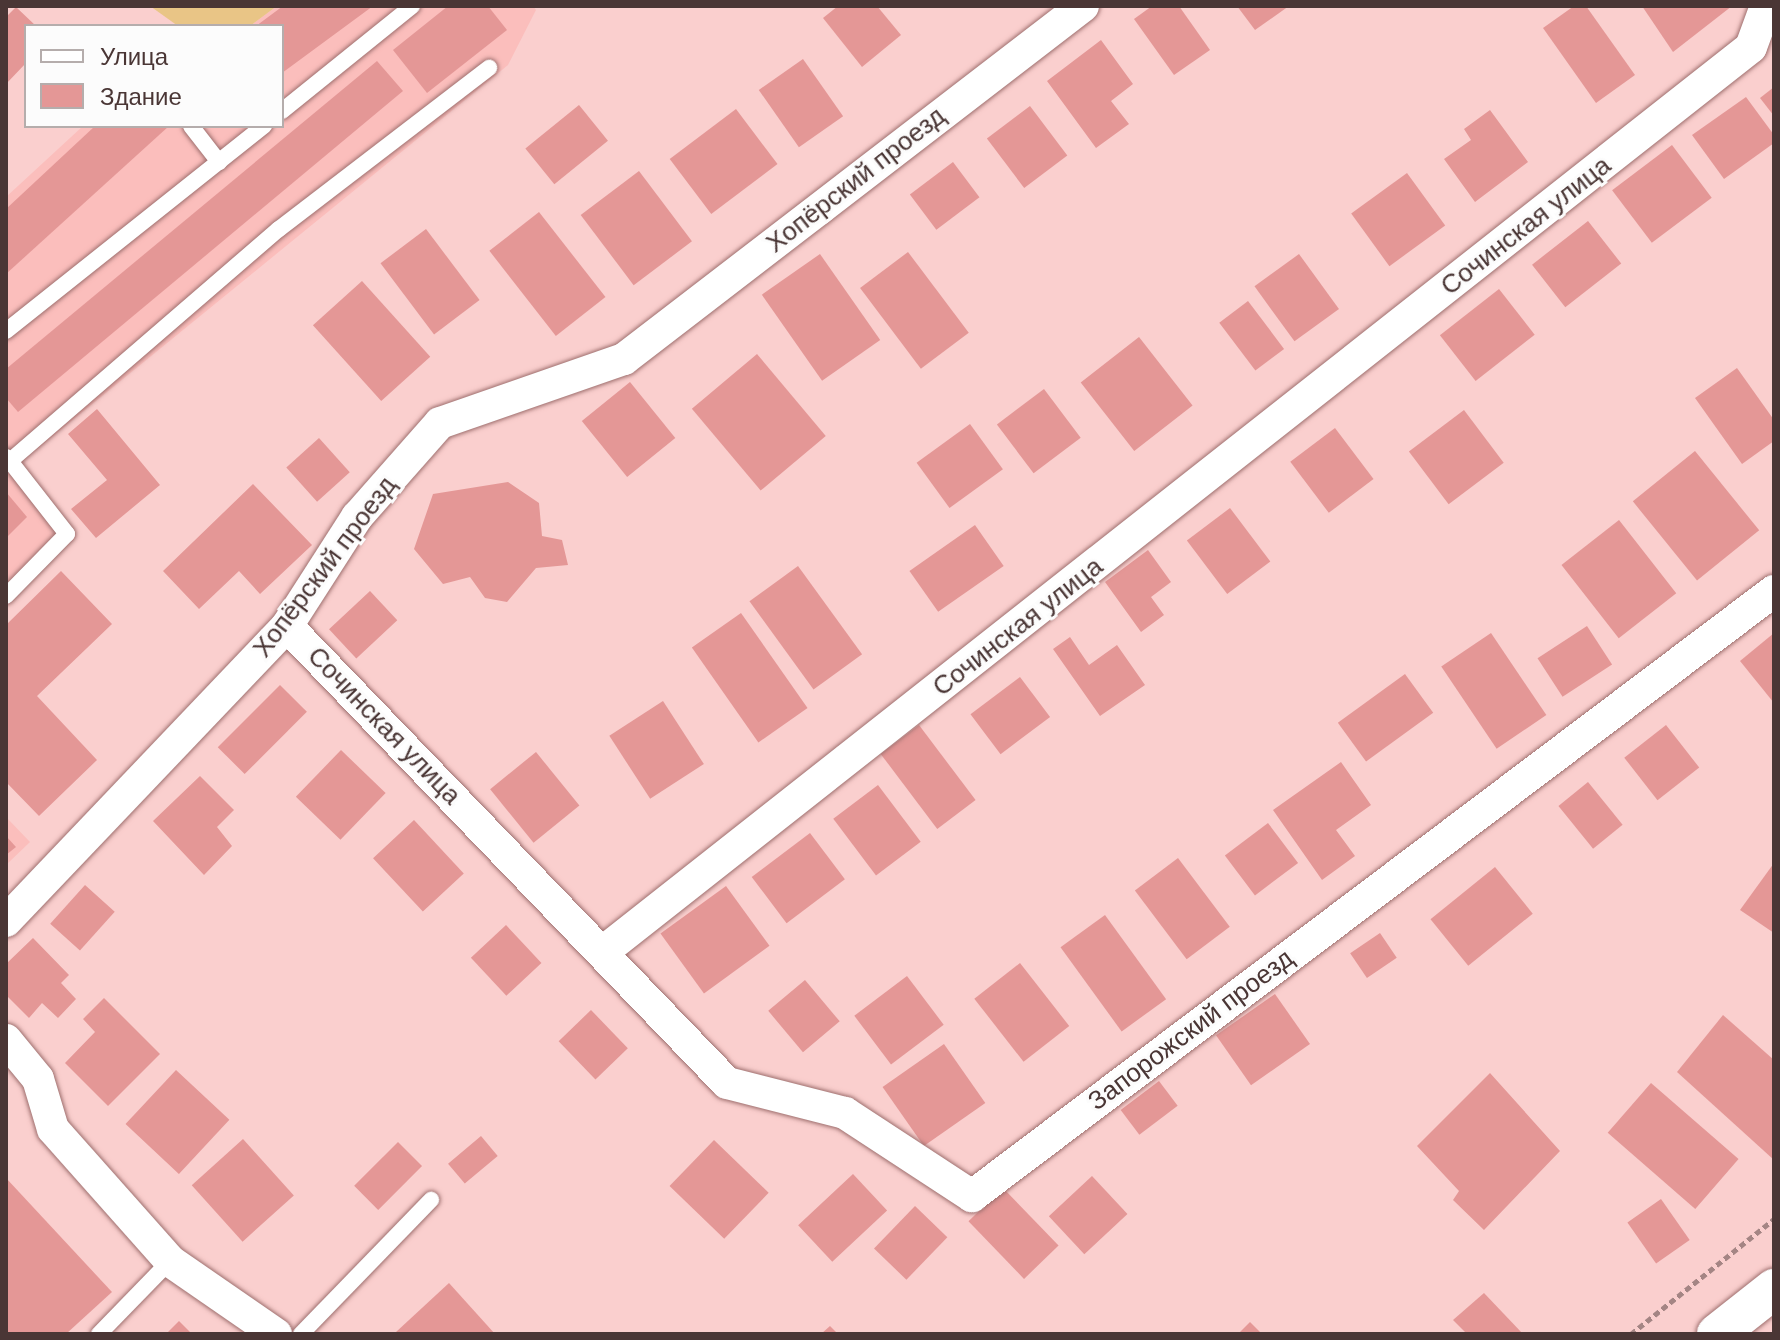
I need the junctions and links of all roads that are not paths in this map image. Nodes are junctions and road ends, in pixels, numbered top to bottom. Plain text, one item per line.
1 (412, 6) edge
2 (1083, 6) edge
3 (1766, 6) edge
4 (489, 68) dead end
5 (284, 109) edge
6 (193, 128) edge
7 (262, 128) edge
8 (219, 162) junction
9 (6, 331) edge
10 (8, 459) edge
11 (1774, 591) edge
12 (6, 596) edge
13 (287, 626) junction
14 (6, 921) edge
15 (604, 951) junction
16 (6, 1040) edge
17 (431, 1200) dead end
18 (170, 1261) junction
19 (1774, 1289) edge
20 (99, 1334) edge
21 (276, 1334) edge
22 (301, 1334) edge
23 (1717, 1334) edge

1 - 5 lane
2 - 13 street, Хопёрский проезд
3 - 15 street, Сочинская улица
4 - 10 lane
6 - 8 lane
7 - 8 lane
8 - 9 lane
10 - 12 lane
11 - 15 street, Запорожский проезд
13 - 14 street, Хопёрский проезд
13 - 15 street, Сочинская улица
16 - 18 street
17 - 22 lane
18 - 20 lane
18 - 21 street
19 - 23 street

